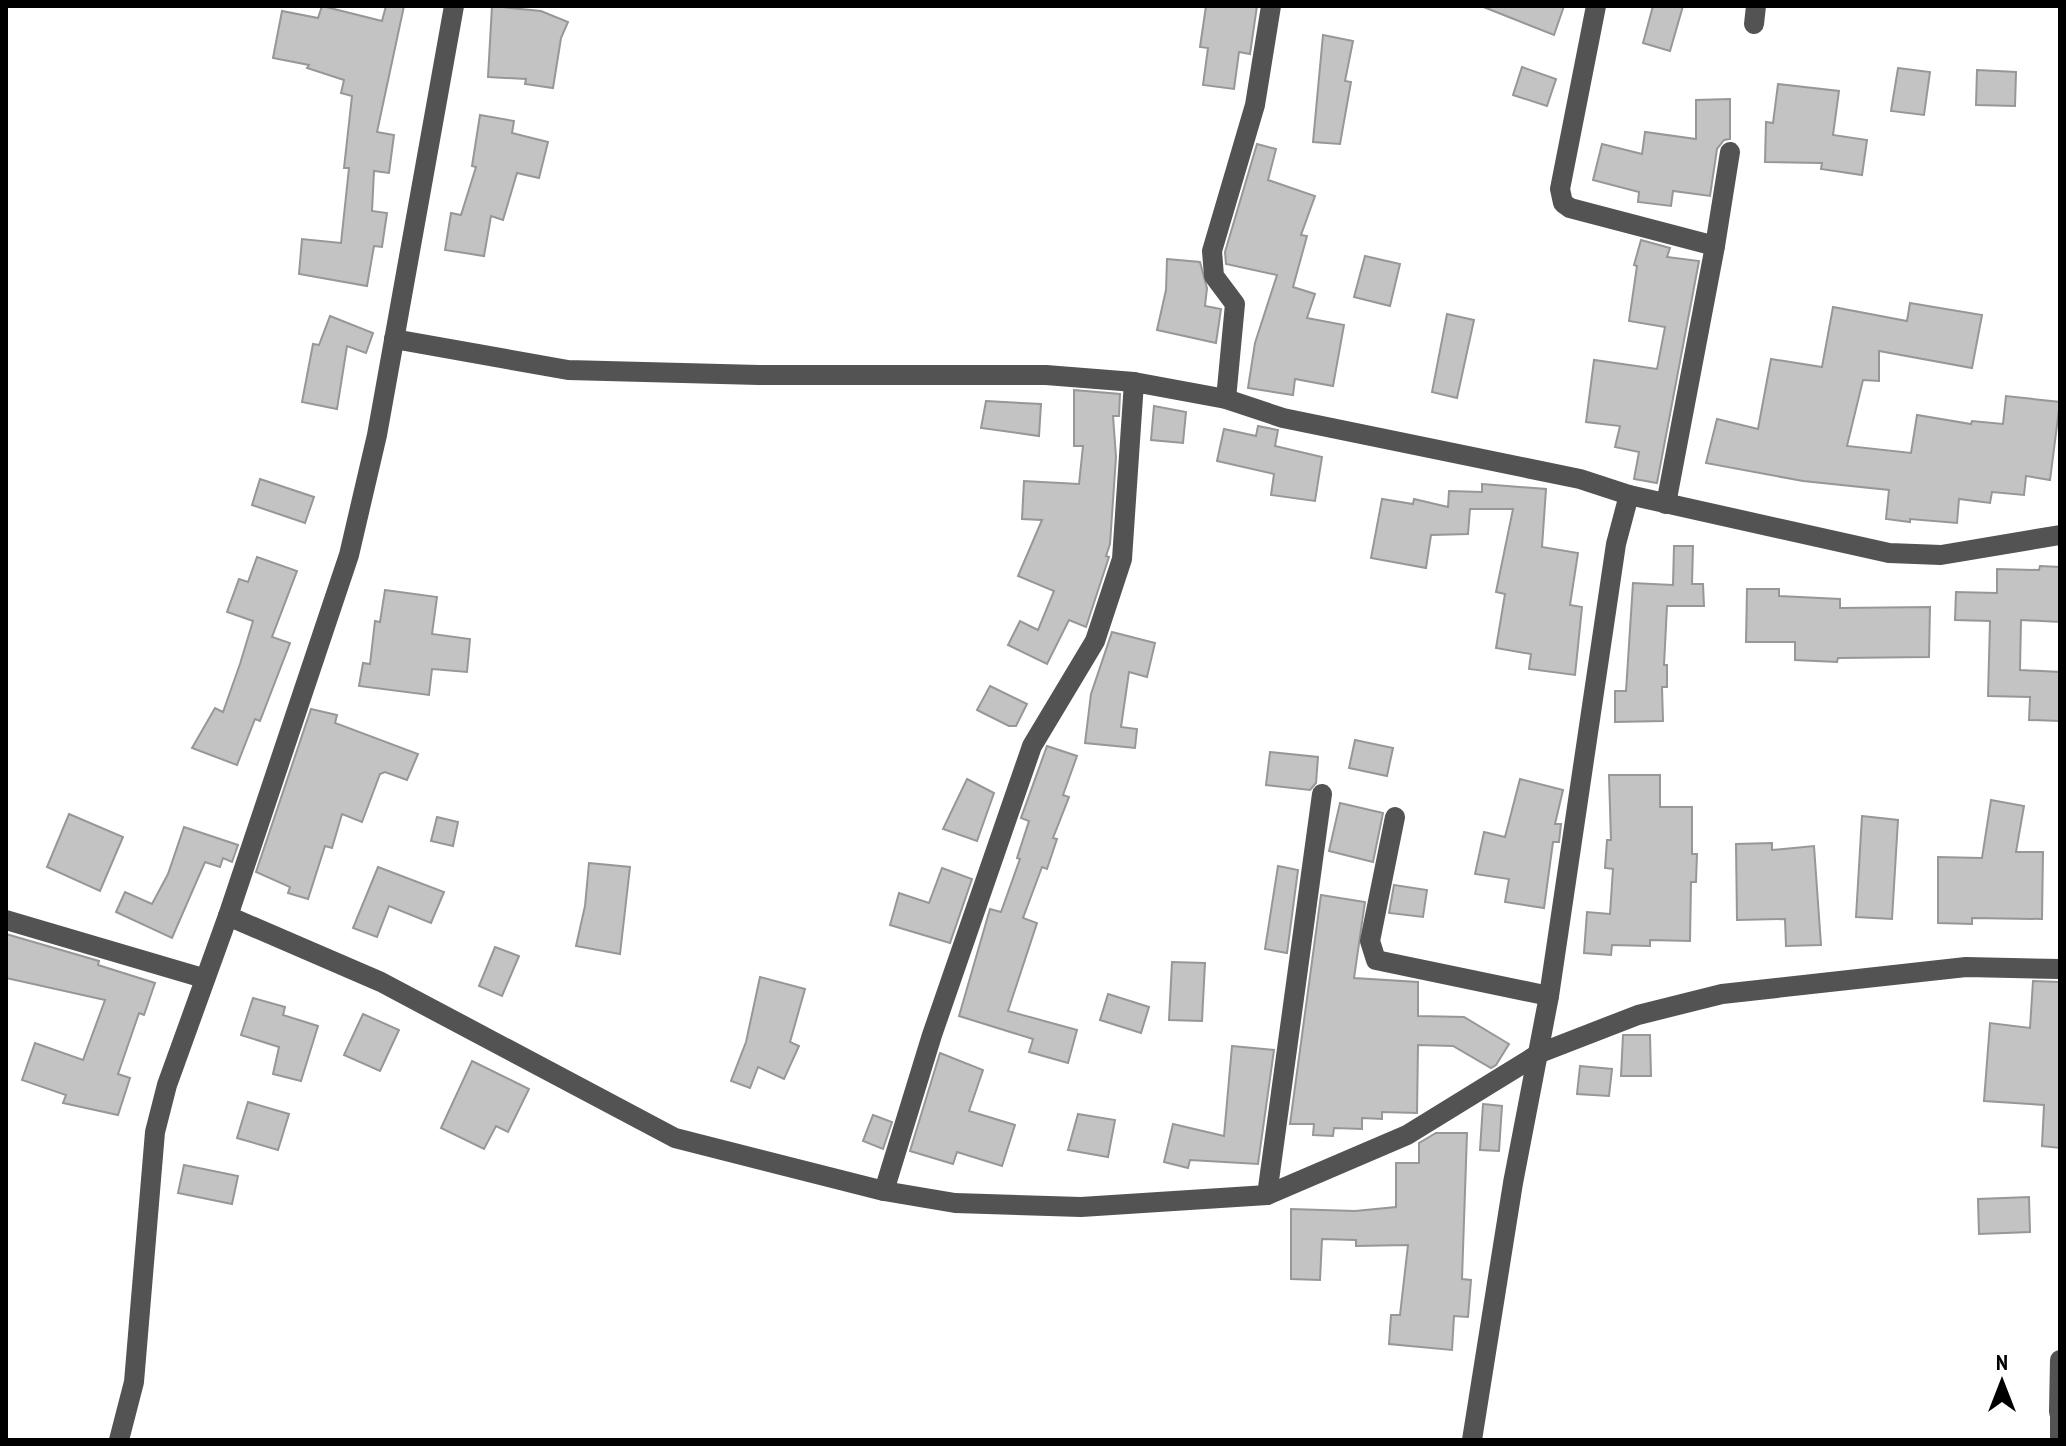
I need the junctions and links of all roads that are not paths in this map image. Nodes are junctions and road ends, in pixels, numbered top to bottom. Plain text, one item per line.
1 (454, 6) edge
2 (1271, 6) edge
3 (1596, 6) edge
4 (1730, 152) dead end
5 (1715, 246) junction
6 (394, 339) junction
7 (1134, 382) junction
8 (1226, 399) junction
9 (1629, 495) junction
10 (1666, 504) junction
11 (2060, 535) edge
12 (1322, 794) dead end
13 (1395, 817) dead end
14 (228, 916) junction
15 (6, 920) edge
16 (2060, 969) edge
17 (203, 978) junction
18 (1549, 996) junction
19 (1540, 1053) junction
20 (884, 1191) junction
21 (1267, 1195) junction
22 (2060, 1360) edge
23 (2060, 1412) edge
24 (119, 1440) edge
25 (1472, 1440) edge
26 (2060, 1440) edge

1 - 6 street
2 - 8 street
3 - 5 street
4 - 5 street
5 - 10 street
6 - 7 street
6 - 14 street
7 - 8 street
7 - 20 street
8 - 9 street
9 - 10 street
9 - 18 street
10 - 11 street
12 - 21 street
13 - 18 street
14 - 17 street
14 - 20 street
15 - 17 street
16 - 19 street
17 - 24 street
18 - 19 street
19 - 21 street
19 - 25 street
20 - 21 street
22 - 23 street
23 - 26 street

